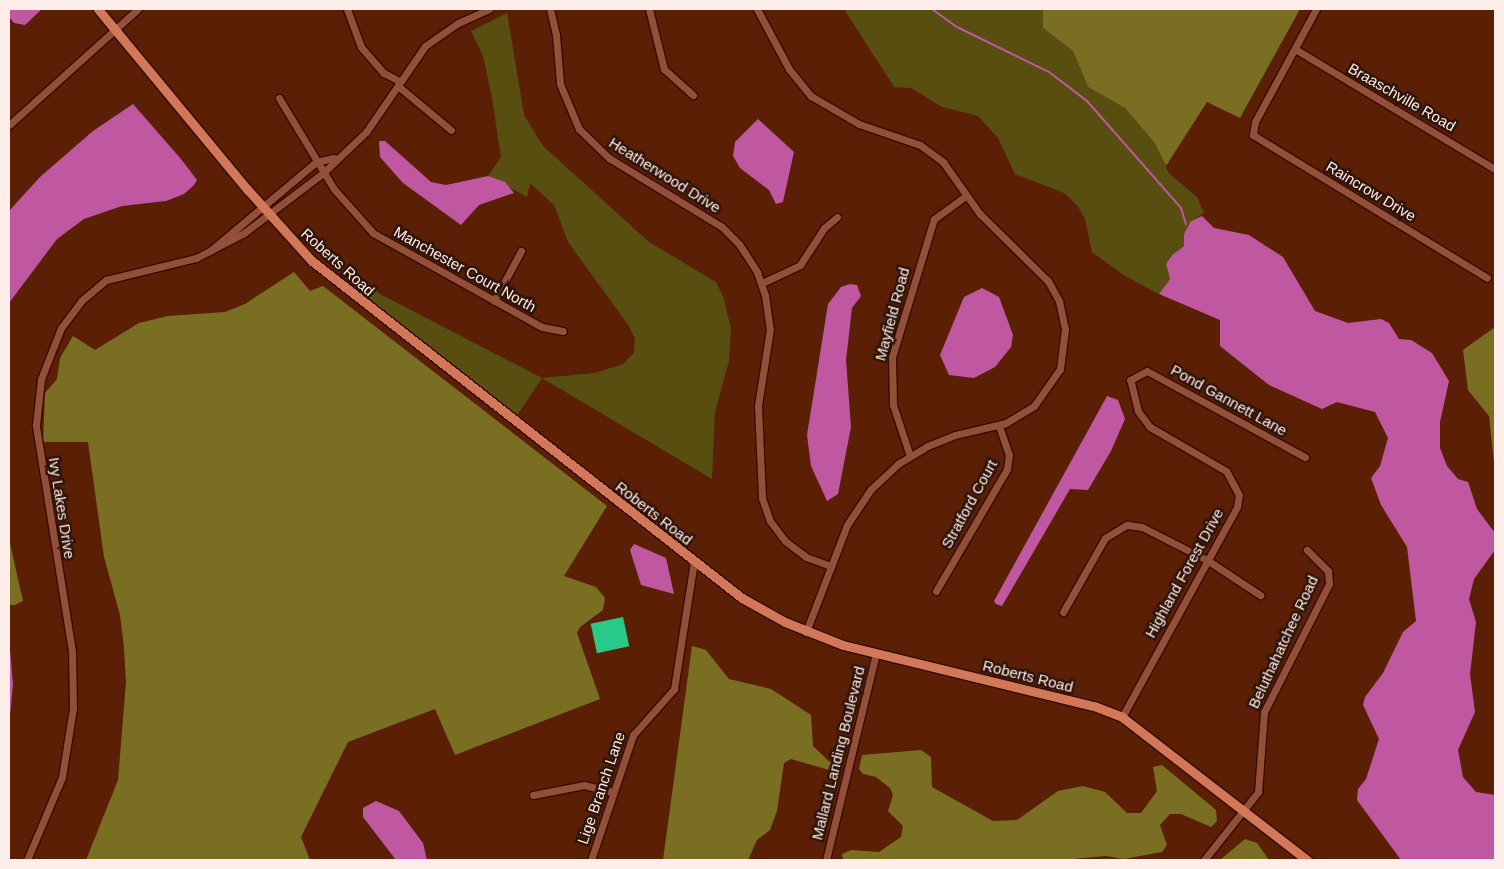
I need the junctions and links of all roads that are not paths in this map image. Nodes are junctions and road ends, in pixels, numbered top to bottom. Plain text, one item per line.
1 (98, 9) edge
2 (138, 9) edge
3 (347, 9) edge
4 (489, 9) edge
5 (550, 9) edge
6 (649, 9) edge
7 (756, 9) edge
8 (1316, 9) edge
9 (114, 27) junction
10 (1295, 49) junction
11 (398, 83) junction
12 (693, 96) dead end
13 (279, 98) dead end
14 (9, 125) edge
15 (451, 130) dead end
16 (335, 158) junction
17 (316, 162) junction
18 (1495, 168) edge
19 (323, 173) junction
20 (966, 196) junction
21 (261, 205) junction
22 (268, 213) junction
23 (837, 217) dead end
24 (520, 251) dead end
25 (208, 253) junction
26 (1487, 278) dead end
27 (762, 283) junction
28 (494, 301) junction
29 (563, 331) dead end
30 (1140, 373) joint
31 (999, 426) junction
32 (910, 456) junction
33 (1305, 457) dead end
34 (1307, 550) dead end
35 (1207, 560) junction
36 (694, 561) junction
37 (831, 566) junction
38 (936, 592) dead end
39 (1260, 595) dead end
40 (1063, 612) dead end
41 (806, 632) junction
42 (876, 653) junction
43 (1122, 717) junction
44 (613, 792) junction
45 (533, 795) dead end
46 (1242, 808) junction
47 (27, 860) edge
48 (591, 860) edge
49 (826, 860) edge
50 (1204, 860) edge
51 (1307, 860) edge

1 - 9 main road, Roberts Road
2 - 9 street
3 - 11 street
4 - 11 street, Ivy Lakes Drive
5 - 27 street, Heatherwood Drive
6 - 12 street
7 - 20 street
8 - 10 street
9 - 14 street
9 - 21 main road, Roberts Road
10 - 18 street, Braaschville Road
10 - 26 street, Raincrow Drive
11 - 15 street
11 - 16 street, Ivy Lakes Drive
13 - 17 street, Manchester Court North
16 - 17 street
16 - 19 street, Ivy Lakes Drive
17 - 19 street, Manchester Court North
17 - 21 street, Ivy Lakes Drive
19 - 22 street, Ivy Lakes Drive
19 - 28 street, Manchester Court North
20 - 31 street
20 - 32 street, Mayfield Road
21 - 22 main road, Roberts Road
21 - 25 street, Ivy Lakes Drive
22 - 25 street, Ivy Lakes Drive
22 - 36 main road, Roberts Road
23 - 27 street
24 - 28 street
25 - 47 street, Ivy Lakes Drive
27 - 37 street, Heatherwood Drive
28 - 29 street, Manchester Court North
30 - 33 street, Pond Gannett Lane
30 - 35 street, Highland Forest Drive
31 - 32 street
31 - 38 street, Stratford Court
32 - 37 street
34 - 46 street, Beluthahatchee Road
35 - 39 street
35 - 40 street
35 - 43 street, Highland Forest Drive
36 - 41 main road, Roberts Road
36 - 44 street, Lige Branch Lane
37 - 41 street
41 - 42 main road, Roberts Road
42 - 43 main road, Roberts Road
42 - 49 street, Mallard Landing Boulevard
43 - 46 main road, Roberts Road
44 - 45 street
44 - 48 street, Lige Branch Lane
46 - 50 street, Beluthahatchee Road
46 - 51 main road, Roberts Road

